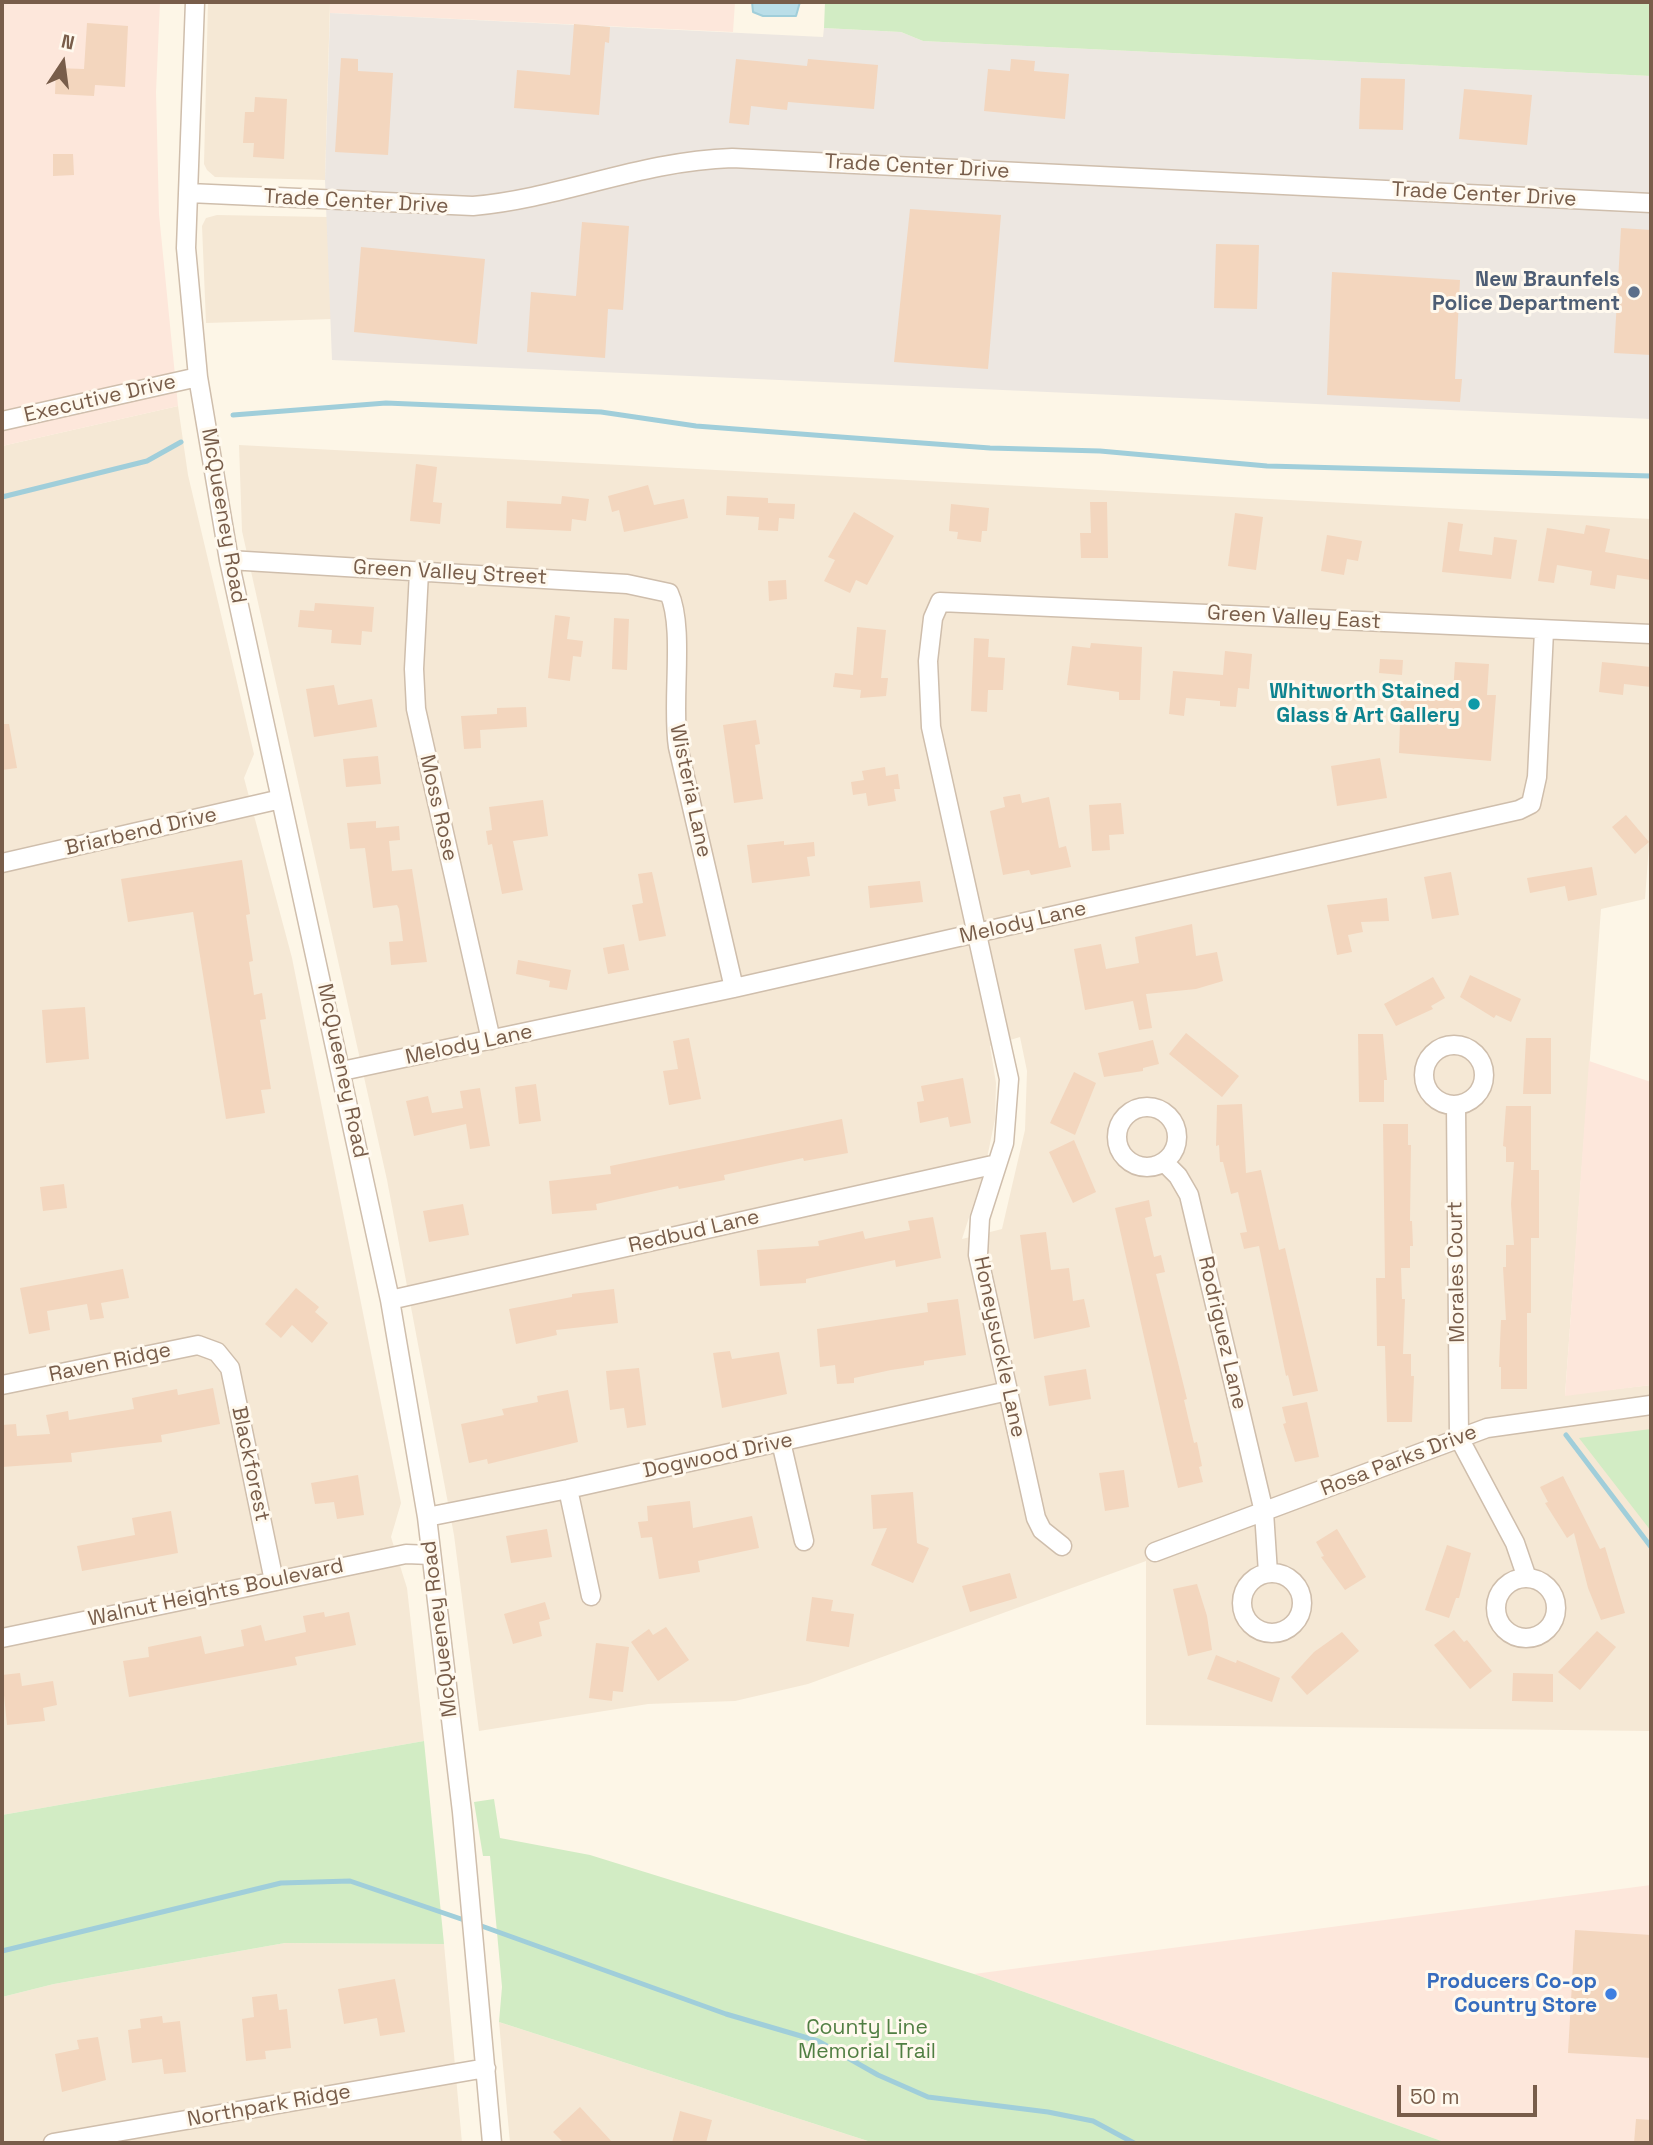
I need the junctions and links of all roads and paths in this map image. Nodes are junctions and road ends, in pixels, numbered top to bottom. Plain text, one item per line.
1 (195, 2) edge
2 (188, 193) junction
3 (1651, 203) edge
4 (198, 377) junction
5 (2, 421) edge
6 (229, 560) junction
7 (419, 572) junction
8 (669, 593) joint
9 (939, 603) joint
10 (1544, 631) junction
11 (1651, 634) edge
12 (281, 799) junction
13 (2, 863) edge
14 (977, 934) junction
15 (734, 988) junction
16 (491, 1040) junction
17 (342, 1071) junction
18 (1455, 1105) dead end
19 (1164, 1162) dead end
20 (997, 1164) junction
21 (390, 1300) junction
22 (217, 1352) joint
23 (2, 1385) edge
24 (1008, 1391) junction
25 (1651, 1405) edge
26 (1459, 1438) junction
27 (780, 1442) junction
28 (568, 1489) junction
29 (1264, 1512) junction
30 (427, 1517) junction
31 (804, 1541) dead end
32 (1062, 1546) dead end
33 (1155, 1552) dead end
34 (432, 1556) junction
35 (1268, 1573) dead end
36 (1527, 1578) dead end
37 (274, 1581) junction
38 (591, 1595) dead end
39 (2, 1638) edge
40 (486, 2068) junction
41 (53, 2143) edge
42 (492, 2143) edge

1 - 2 street, McQueeney Road
2 - 3 street, Trade Center Drive
2 - 4 street, McQueeney Road
4 - 5 street, Executive Drive
4 - 6 street, McQueeney Road
6 - 7 street, Green Valley Street
6 - 12 street, McQueeney Road
7 - 8 street, Green Valley Street
7 - 16 street, Moss Rose
8 - 15 street, Wisteria Lane
9 - 10 street, Green Valley East
9 - 14 street, Honeysuckle Lane
10 - 11 street, Green Valley East
10 - 14 street, Melody Lane
12 - 13 street, Briarbend Drive
12 - 17 street, McQueeney Road
14 - 15 street, Melody Lane
14 - 20 street, Honeysuckle Lane
15 - 16 street, Melody Lane
16 - 17 street, Melody Lane
17 - 21 street, McQueeney Road
18 - 26 street, Morales Court
19 - 29 street, Rodriguez Lane
20 - 21 street, Redbud Lane
20 - 24 street, Honeysuckle Lane
21 - 30 street, McQueeney Road
22 - 23 street, Raven Ridge
22 - 37 street, Blackforest
24 - 27 street, Dogwood Drive
24 - 32 street, Honeysuckle Lane
25 - 26 street, Rosa Parks Drive
26 - 29 street, Rosa Parks Drive
26 - 36 street
27 - 28 street, Dogwood Drive
27 - 31 street
28 - 30 street, Dogwood Drive
28 - 38 street
29 - 33 street, Rosa Parks Drive
29 - 35 street, Rodriguez Lane
30 - 34 street, McQueeney Road
34 - 37 street, Walnut Heights Boulevard
34 - 40 street, McQueeney Road
37 - 39 street, Walnut Heights Boulevard
40 - 41 street, Northpark Ridge
40 - 42 street, McQueeney Road

